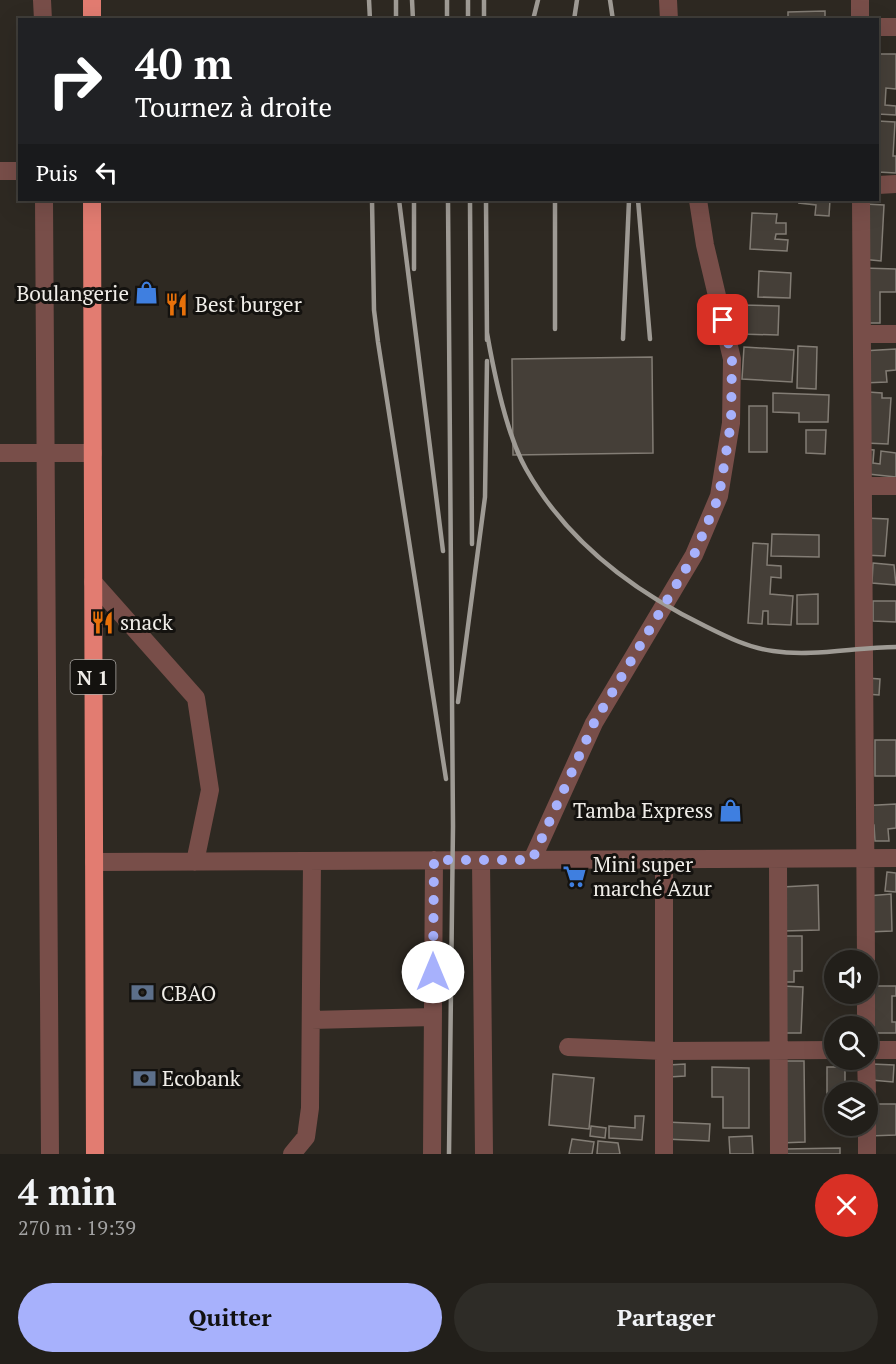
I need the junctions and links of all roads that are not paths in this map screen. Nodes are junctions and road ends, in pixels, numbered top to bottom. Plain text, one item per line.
1 (42, 0) edge
2 (92, 0) edge
3 (668, 0) edge
4 (860, 0) edge
5 (43, 18) edge
6 (92, 18) edge
7 (669, 18) edge
8 (860, 18) edge
9 (879, 27) edge
10 (896, 27) edge
11 (0, 171) edge
12 (18, 171) edge
13 (879, 184) edge
14 (896, 184) edge
15 (44, 201) edge
16 (92, 201) edge
17 (698, 201) edge
18 (861, 201) edge
19 (862, 334) junction
20 (896, 334) edge
21 (0, 453) edge
22 (45, 453) junction
23 (93, 453) junction
24 (863, 486) junction
25 (896, 486) edge
26 (93, 582) junction
27 (865, 858) junction
28 (896, 858) edge
29 (663, 859) junction
30 (778, 859) junction
31 (434, 860) junction
32 (481, 860) junction
33 (532, 860) junction
34 (312, 861) junction
35 (94, 862) junction
36 (195, 862) junction
37 (866, 950) edge
38 (433, 1017) junction
39 (311, 1020) junction
40 (568, 1047) dead end
41 (779, 1050) junction
42 (824, 1050) edge
43 (878, 1050) edge
44 (896, 1050) edge
45 (664, 1051) junction
46 (867, 1136) edge
47 (50, 1154) edge
48 (95, 1154) edge
49 (292, 1154) edge
50 (432, 1154) edge
51 (484, 1154) edge
52 (664, 1154) edge
53 (779, 1154) edge
54 (867, 1154) edge

1 - 5 street
2 - 6 highway
3 - 7 street
4 - 8 street
9 - 10 street
11 - 12 street
13 - 14 street
15 - 22 street
16 - 23 highway, N 1
17 - 33 street
18 - 19 street
19 - 20 street
19 - 24 street
21 - 22 street
22 - 23 street
22 - 47 street
23 - 26 highway, N 1
24 - 25 street
24 - 27 street
26 - 35 highway, N 1
26 - 36 street
27 - 28 street
27 - 30 street
27 - 37 street
29 - 30 street
29 - 33 street
29 - 45 street
30 - 41 street
31 - 32 street
31 - 34 street
31 - 38 street
32 - 33 street
32 - 51 street
34 - 36 street
34 - 39 street
35 - 36 street
35 - 48 highway, N 1
38 - 39 street
38 - 50 street
39 - 49 street
40 - 45 street
41 - 42 street
41 - 45 street
41 - 53 street
43 - 44 street
45 - 52 street
46 - 54 street

